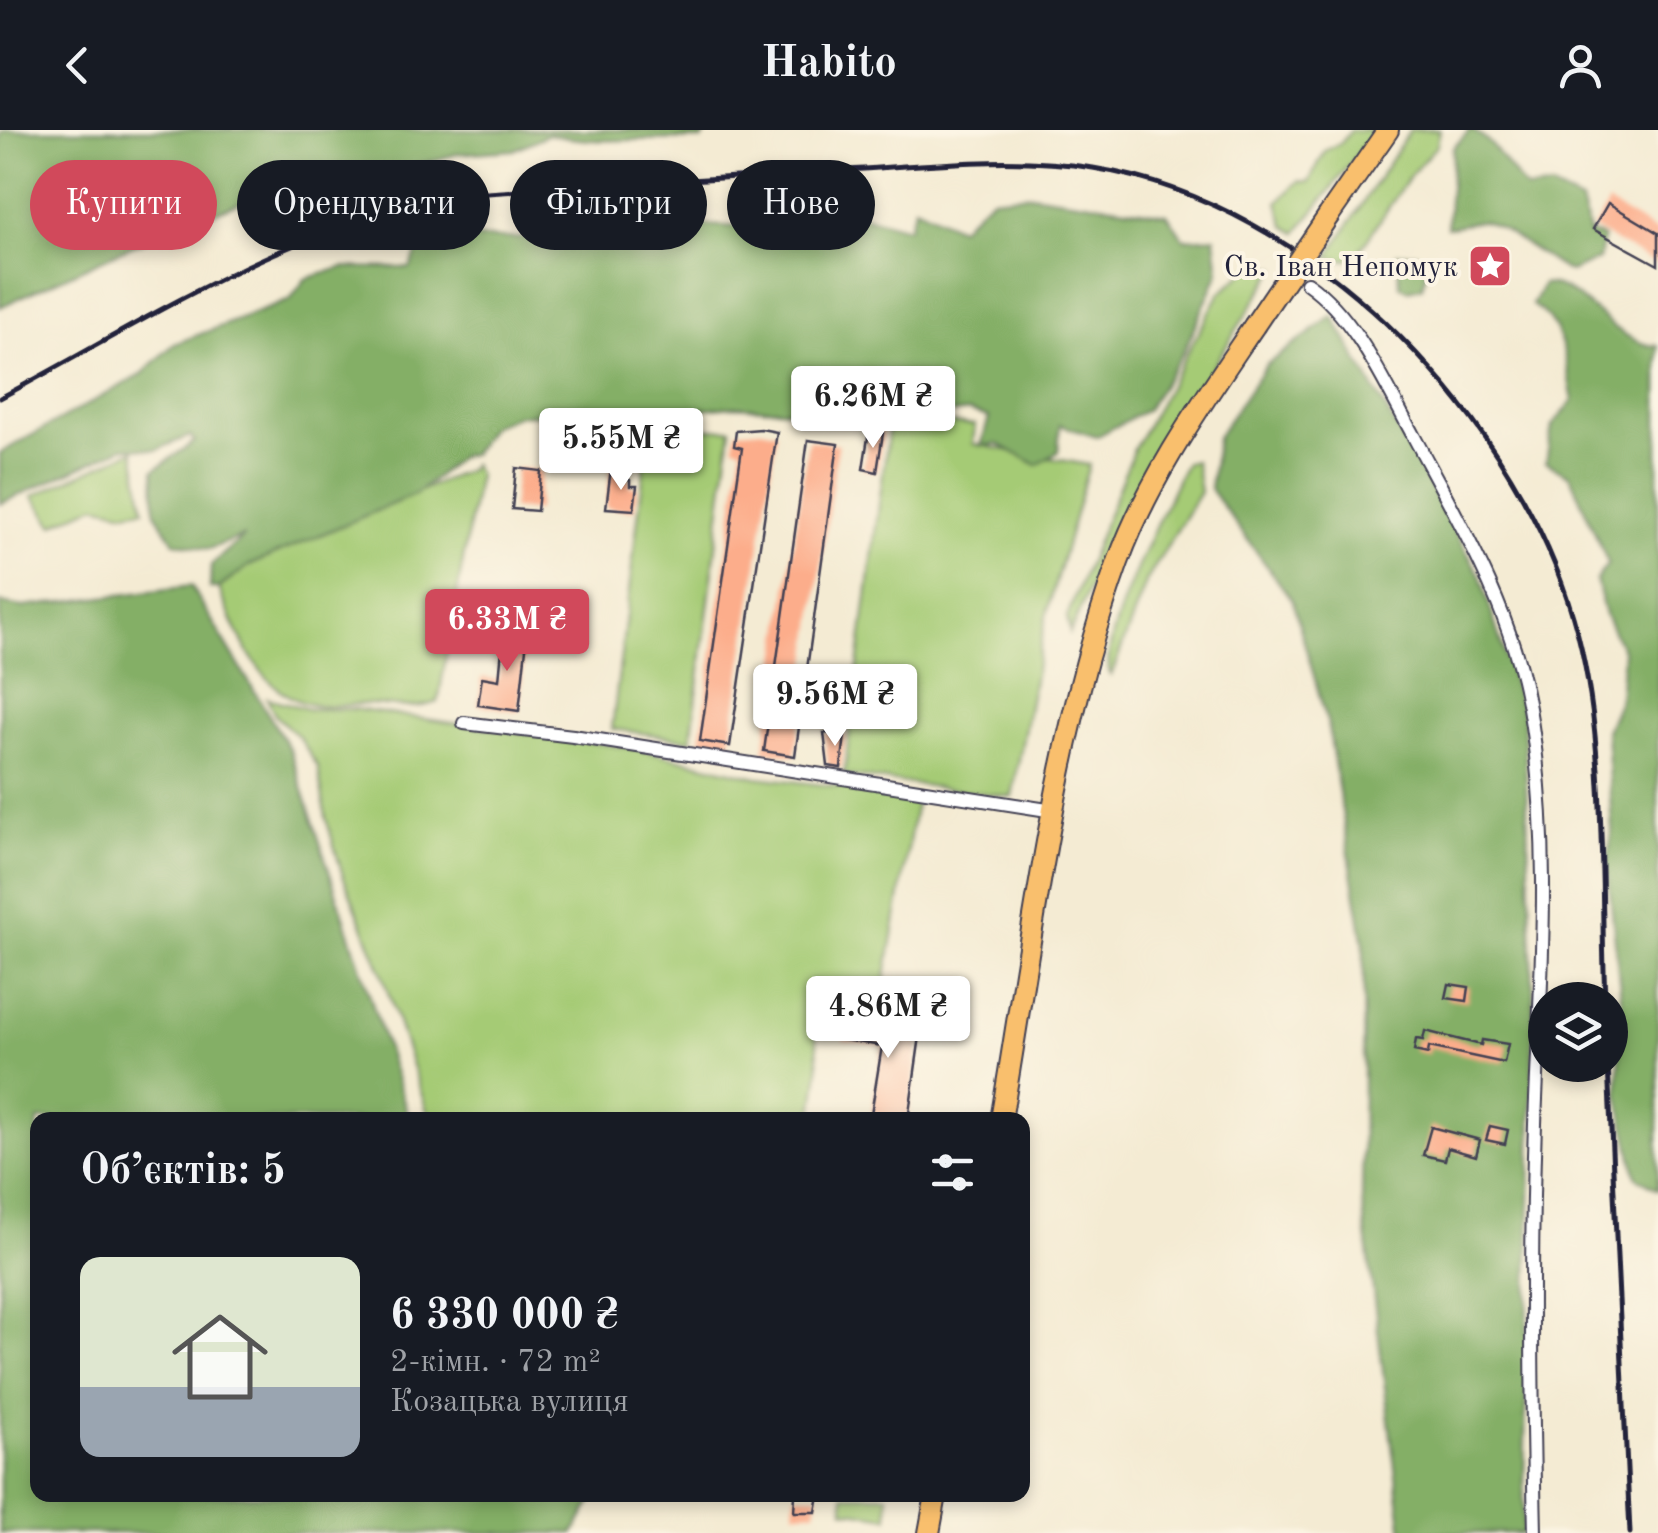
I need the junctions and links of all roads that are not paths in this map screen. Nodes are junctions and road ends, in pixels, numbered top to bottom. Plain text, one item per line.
1 (1388, 130) edge
2 (1307, 283) dead end
3 (464, 723) dead end
4 (1054, 811) junction
5 (1001, 1112) edge
6 (935, 1502) edge
7 (929, 1533) edge
8 (1535, 1533) edge

1 - 4 main road, bridge
2 - 8 street
3 - 4 street
4 - 5 main road
6 - 7 main road

